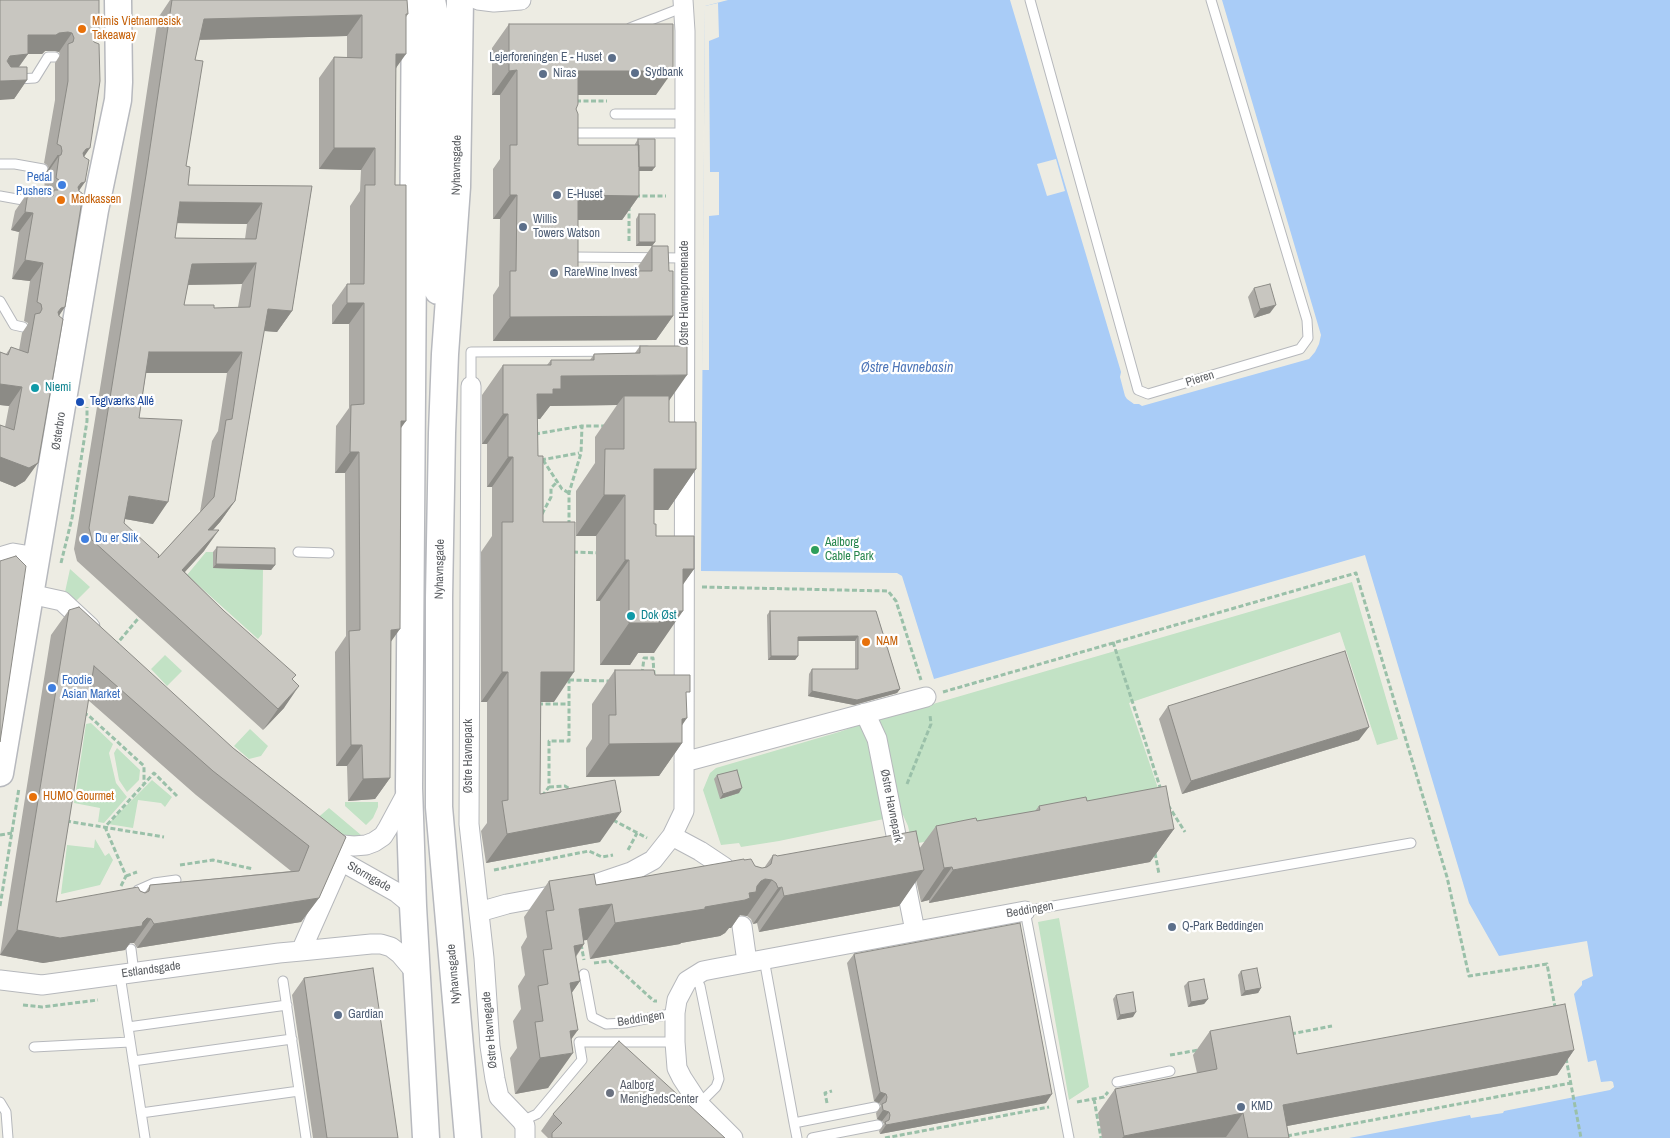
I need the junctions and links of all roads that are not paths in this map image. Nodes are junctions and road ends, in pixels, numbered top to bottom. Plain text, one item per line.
1 (118, 0) edge
2 (429, 0) edge
3 (460, 0) edge
4 (478, 0) edge
5 (521, 0) edge
6 (1030, 0) edge
7 (1211, 0) edge
8 (683, 4) edge
9 (623, 31) edge
10 (55, 57) edge
11 (0, 80) edge
12 (615, 114) dead end
13 (685, 124) junction
14 (565, 132) edge
15 (0, 164) edge
16 (43, 169) dead end
17 (0, 196) edge
18 (42, 203) edge
19 (574, 257) edge
20 (685, 258) junction
21 (0, 302) edge
22 (23, 327) dead end
23 (656, 351) edge
24 (445, 354) junction
25 (470, 386) joint
26 (298, 552) dead end
27 (329, 552) dead end
28 (0, 557) edge
29 (37, 557) junction
30 (30, 594) junction
31 (113, 648) edge
32 (926, 697) road end
33 (866, 713) junction
34 (684, 762) junction
35 (0, 773) edge
36 (409, 788) junction
37 (307, 823) edge
38 (668, 841) junction
39 (1411, 843) dead end
40 (331, 844) junction
41 (341, 861) junction
42 (176, 880) dead end
43 (737, 893) edge
44 (413, 906) junction
45 (126, 907) edge
46 (1025, 911) junction
47 (479, 912) junction
48 (742, 926) edge
49 (915, 931) junction
50 (132, 949) edge
51 (301, 952) junction
52 (755, 960) junction
53 (127, 974) junction
54 (417, 974) junction
55 (584, 974) edge
56 (695, 975) junction
57 (0, 980) edge
58 (283, 981) dead end
59 (287, 1005) junction
60 (676, 1007) junction
61 (128, 1027) junction
62 (292, 1039) junction
63 (130, 1042) junction
64 (675, 1042) junction
65 (34, 1047) dead end
66 (133, 1061) junction
67 (1170, 1071) dead end
68 (1117, 1082) road end
69 (299, 1091) junction
70 (0, 1102) edge
71 (699, 1104) junction
72 (875, 1108) dead end
73 (142, 1113) junction
74 (794, 1123) junction
75 (878, 1125) dead end
76 (524, 1129) edge
77 (8, 1138) edge
78 (145, 1138) edge
79 (306, 1138) edge
80 (426, 1138) edge
81 (442, 1138) edge
82 (468, 1138) edge
83 (733, 1138) edge
84 (798, 1138) edge
85 (812, 1138) edge
86 (1069, 1138) edge

1 - 29 street, Østerbro
2 - 24 street
2 - 36 street
3 - 24 street, Nyhavnsgade
4 - 5 street
6 - 7 lane, Pieren
8 - 9 lane
8 - 13 street, Østre Havnepromenade
10 - 11 lane
12 - 13 lane
13 - 14 lane
13 - 20 street, Østre Havnepromenade
15 - 16 lane
17 - 18 lane
19 - 20 lane
20 - 34 street, Østre Havnepromenade
21 - 22 lane
23 - 25 lane
24 - 82 street, Nyhavnsgade
25 - 47 street, Østre Havnepark
26 - 27 lane
28 - 29 street
29 - 30 street, Østerbro
30 - 31 street
30 - 35 street, Østerbro
32 - 33 street
33 - 34 street
33 - 49 street, Østre Havnepark
34 - 38 street
36 - 40 street, Stormgade
36 - 44 street
37 - 40 street, Stormgade
38 - 43 street
38 - 47 street
39 - 46 lane, Beddingen
40 - 41 street, Stormgade
41 - 44 street, Stormgade
41 - 51 street
42 - 45 lane
44 - 54 street
46 - 49 street, Beddingen
46 - 86 lane
47 - 76 street, Østre Havnegade
48 - 52 street
49 - 52 street, Beddingen
50 - 53 lane
51 - 53 street, Estlandsgade
51 - 54 street, Estlandsgade
52 - 56 street, Beddingen
52 - 74 lane
53 - 57 street, Estlandsgade
53 - 61 lane
54 - 80 street
54 - 81 street
55 - 60 lane, Beddingen
56 - 60 street, Beddingen
56 - 71 lane
58 - 59 lane
59 - 61 lane
59 - 62 lane
60 - 64 street, Beddingen
61 - 63 lane
62 - 66 lane
62 - 69 lane
63 - 65 lane
63 - 66 lane
64 - 71 street, Beddingen
64 - 76 lane
66 - 73 lane
67 - 68 lane
69 - 73 lane
69 - 79 lane
70 - 77 lane
71 - 83 street, Beddingen
72 - 74 lane
73 - 78 lane
74 - 84 lane
75 - 85 lane

